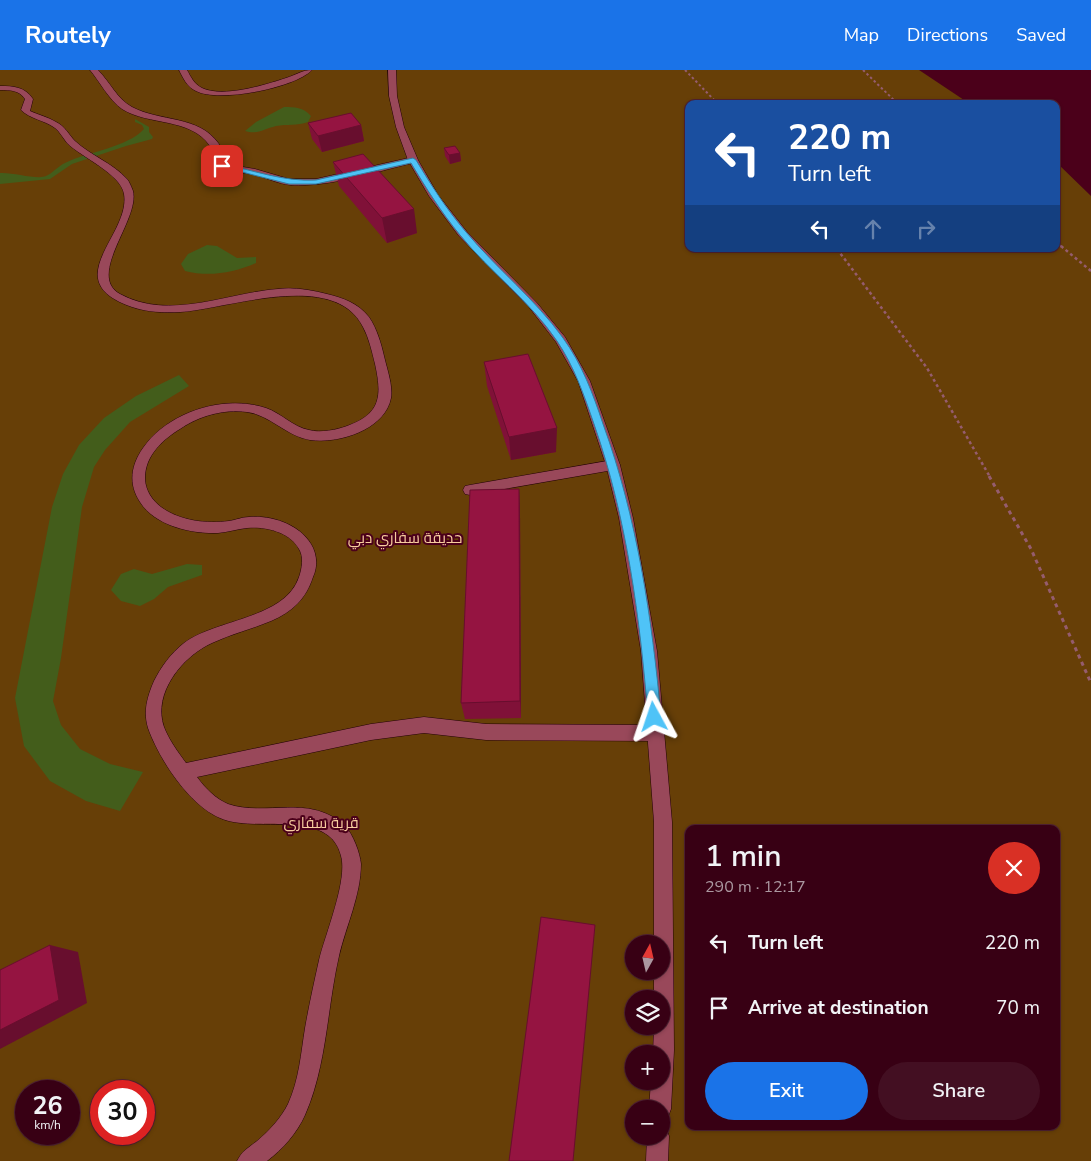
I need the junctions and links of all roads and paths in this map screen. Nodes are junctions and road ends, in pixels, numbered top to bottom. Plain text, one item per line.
1 (94, 70) edge
2 (183, 70) edge
3 (308, 70) edge
4 (392, 70) edge
5 (685, 70) edge
6 (863, 70) edge
7 (0, 88) edge
8 (714, 100) edge
9 (894, 100) edge
10 (413, 160) junction
11 (1060, 245) edge
12 (839, 252) edge
13 (1091, 271) edge
14 (613, 465) junction
15 (470, 490) edge
16 (1091, 683) edge
17 (656, 733) junction
18 (184, 772) junction
19 (661, 1100) edge
20 (658, 1145) edge
21 (248, 1161) edge
22 (657, 1161) edge

1 - 10 street
2 - 3 street
4 - 10 street
5 - 8 path
6 - 9 path
7 - 18 street
10 - 14 street
11 - 13 path
12 - 16 path
14 - 15 street
14 - 17 street
17 - 18 street
17 - 19 street
18 - 21 street
20 - 22 street

